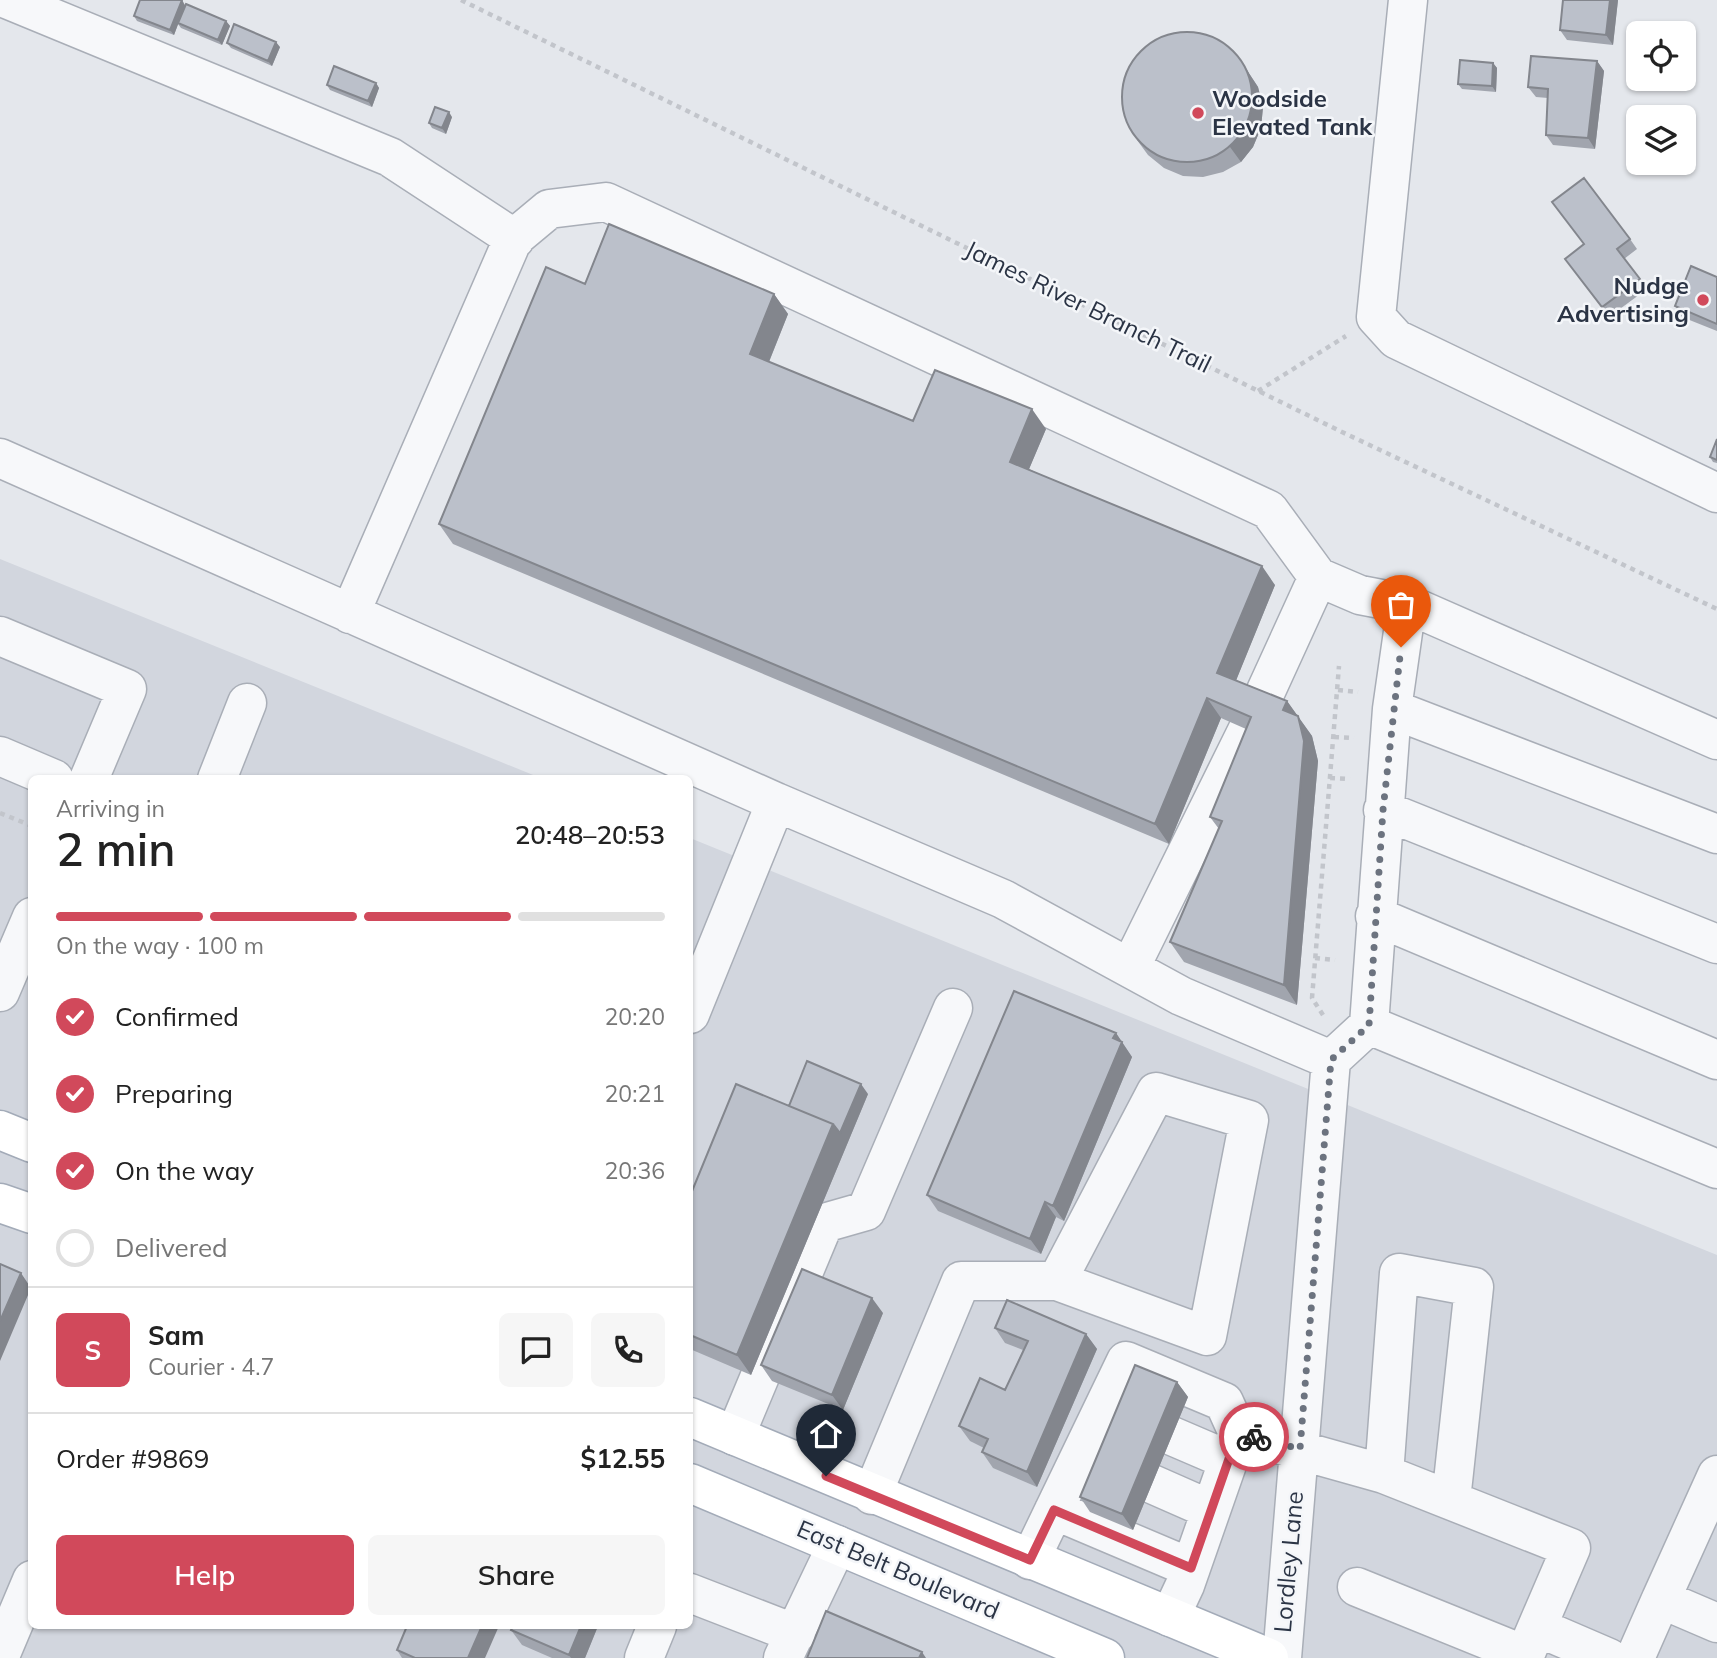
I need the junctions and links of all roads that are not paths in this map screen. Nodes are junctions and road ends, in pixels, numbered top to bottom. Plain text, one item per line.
1 (9, 0) edge
2 (1408, 0) edge
3 (515, 239) junction
4 (0, 458) edge
5 (1717, 492) edge
6 (1318, 577) junction
7 (1407, 604) junction
8 (351, 614) junction
9 (0, 636) edge
10 (247, 703) dead end
11 (1392, 709) junction
12 (1717, 740) edge
13 (0, 755) edge
14 (45, 775) edge
15 (91, 775) edge
16 (219, 775) edge
17 (776, 802) junction
18 (1383, 810) junction
19 (1717, 834) edge
20 (1375, 916) junction
21 (28, 926) edge
22 (1717, 944) edge
23 (1130, 968) junction
24 (0, 992) edge
25 (693, 1007) edge
26 (953, 1008) dead end
27 (1369, 1025) junction
28 (1331, 1043) junction
29 (1717, 1059) edge
30 (0, 1130) edge
31 (28, 1141) edge
32 (1717, 1169) edge
33 (0, 1203) edge
34 (28, 1213) edge
35 (1057, 1281) junction
36 (693, 1418) edge
37 (735, 1436) junction
38 (1172, 1436) dead end
39 (1233, 1447) junction
40 (1300, 1449) junction
41 (1384, 1474) junction
42 (1717, 1475) edge
43 (693, 1484) edge
44 (1152, 1484) dead end
45 (872, 1495) junction
46 (1451, 1500) junction
47 (1054, 1510) junction
48 (1210, 1510) junction
49 (837, 1545) junction
50 (1030, 1560) junction
51 (1191, 1568) junction
52 (1357, 1587) dead end
53 (28, 1590) edge
54 (693, 1595) edge
55 (1661, 1599) junction
56 (1170, 1617) junction
57 (1717, 1623) edge
58 (1536, 1628) junction
59 (656, 1629) edge
60 (790, 1646) edge
61 (0, 1656) edge
62 (643, 1658) edge
63 (1105, 1658) edge
64 (1269, 1658) edge
65 (1282, 1658) edge
66 (1609, 1658) edge
67 (1636, 1658) edge

1 - 3 street
2 - 5 street
3 - 6 street
3 - 8 street
4 - 8 street
6 - 7 street
6 - 23 street
7 - 11 street
7 - 12 street
8 - 17 street
9 - 15 street
10 - 16 street
11 - 18 street
11 - 19 street
13 - 14 street
17 - 23 street
17 - 25 street
18 - 20 street
18 - 22 street
20 - 27 street
20 - 29 street
21 - 24 street
23 - 28 street
26 - 37 street
27 - 28 street
27 - 32 street
28 - 40 street, Lordley Lane
30 - 31 main road
33 - 34 main road
35 - 35 street
35 - 45 street
36 - 37 main road
37 - 45 main road
38 - 39 street
39 - 40 street
39 - 47 street
39 - 48 street
40 - 41 street
40 - 65 street, Lordley Lane
41 - 46 street
41 - 46 street
42 - 55 street
43 - 49 main road, East Belt Boulevard
44 - 48 street
45 - 50 main road
46 - 58 street
47 - 50 street
47 - 51 street
48 - 51 street
49 - 60 street
49 - 63 main road, East Belt Boulevard
50 - 56 main road
51 - 56 street
52 - 58 street
53 - 61 street
54 - 60 street
55 - 57 street
55 - 67 street
56 - 64 main road
58 - 66 street
59 - 62 street

